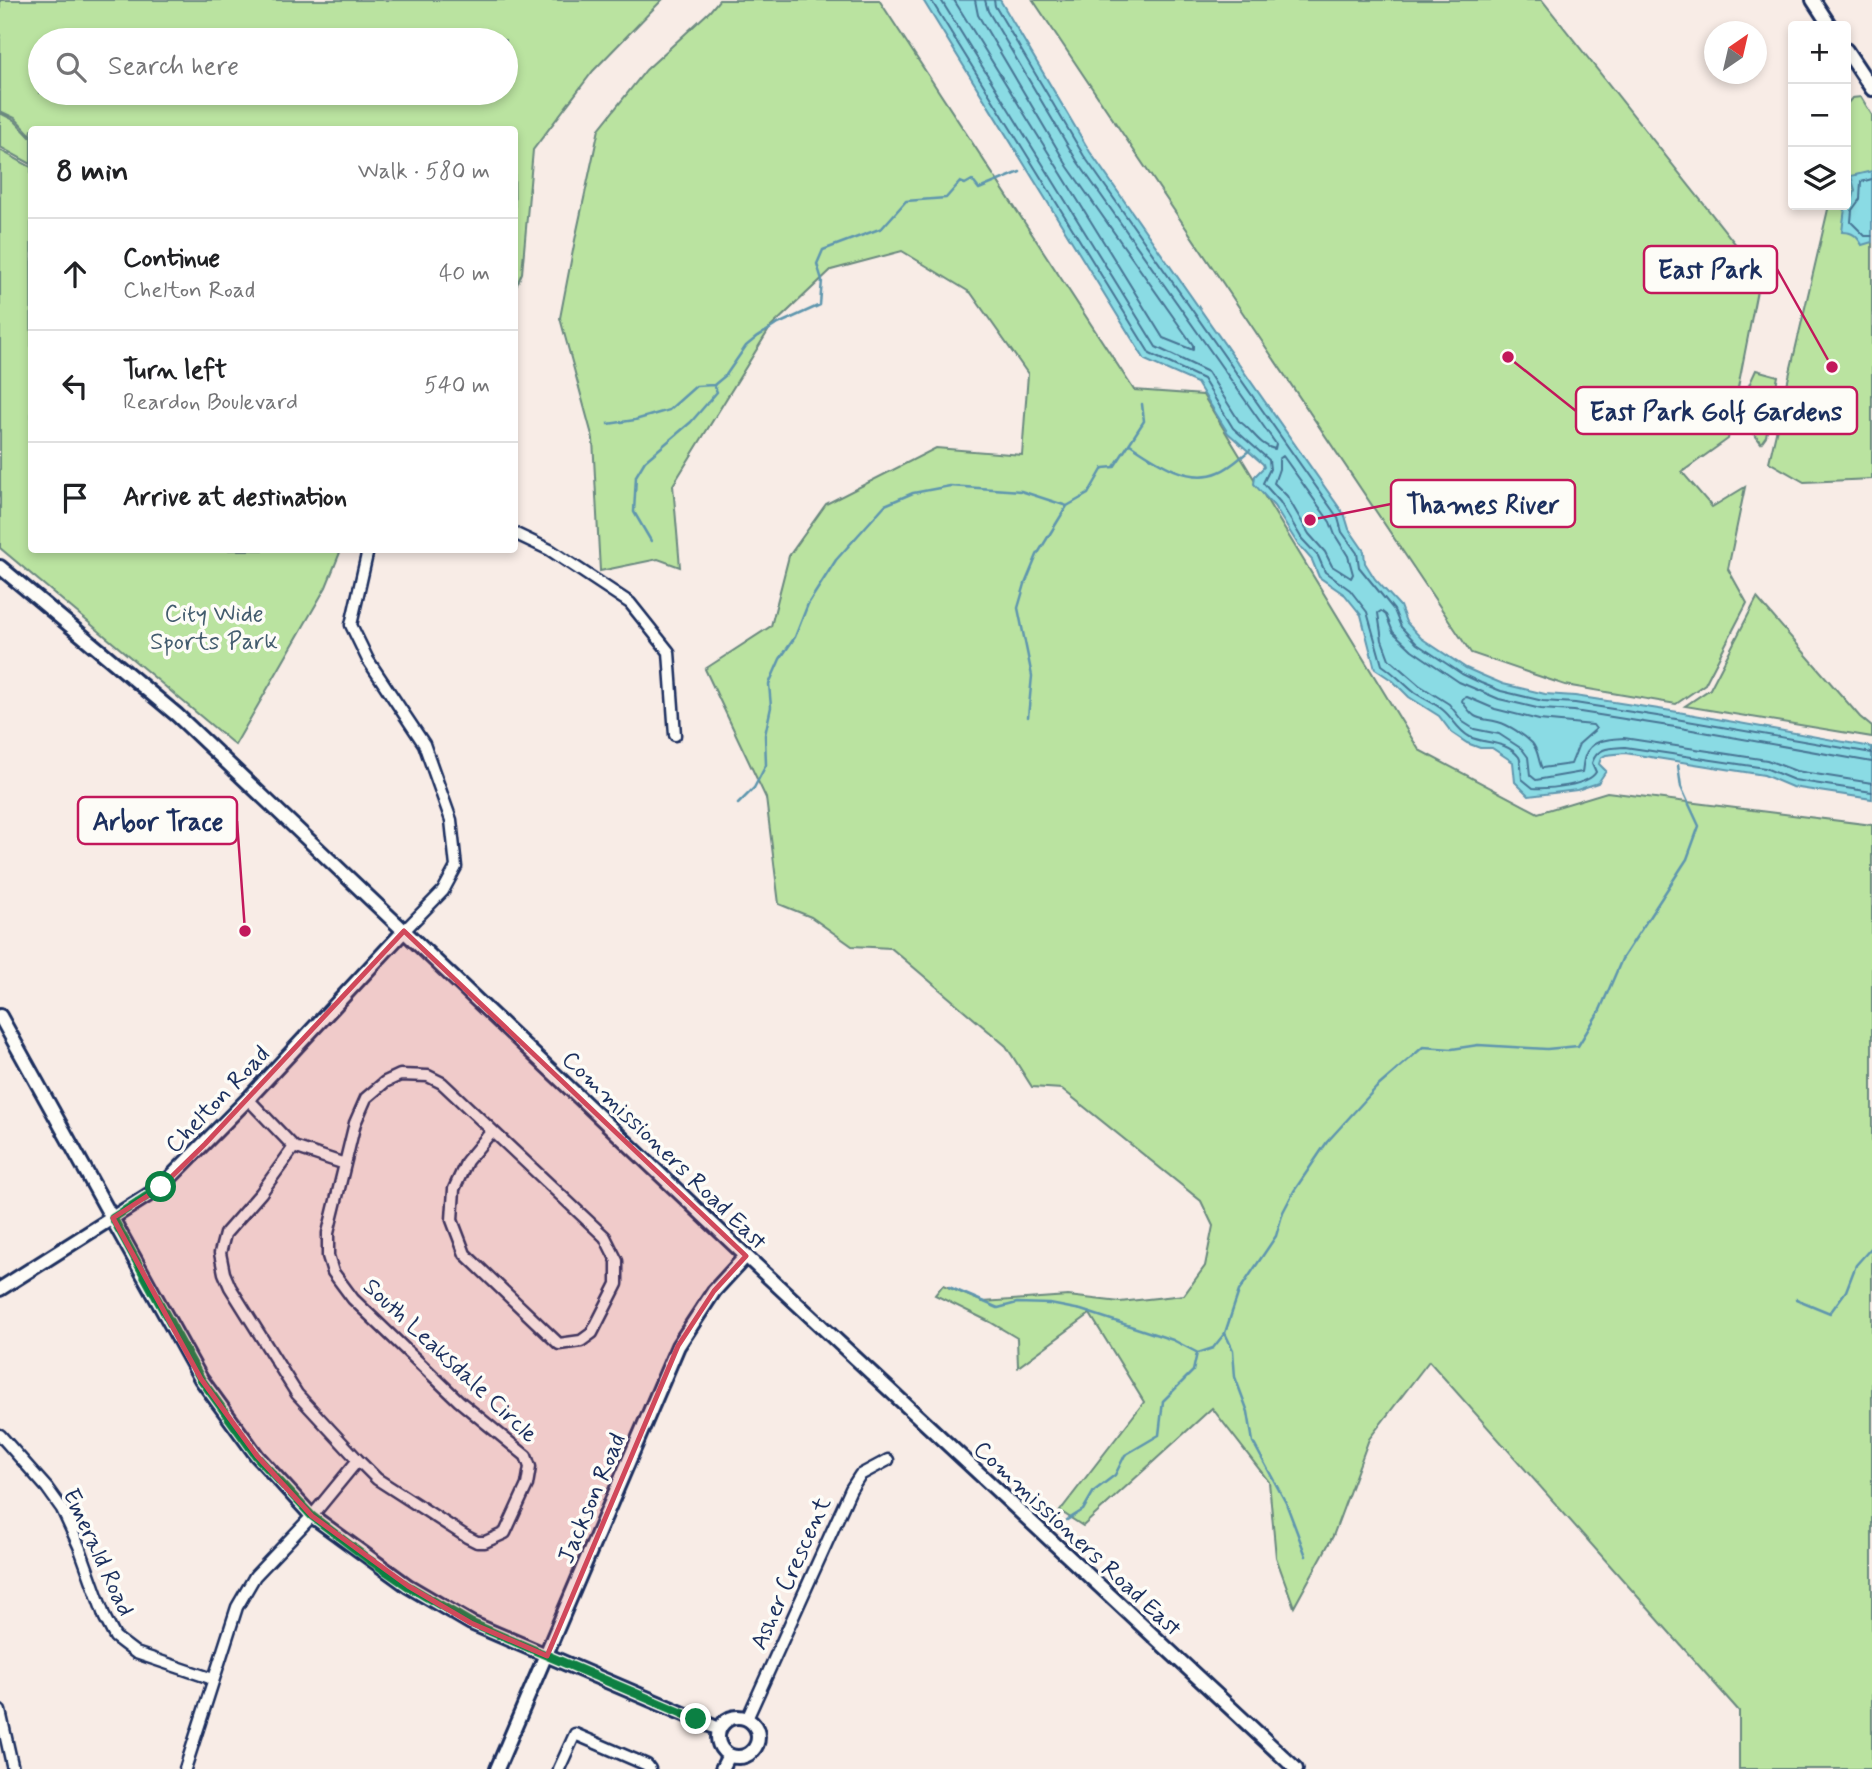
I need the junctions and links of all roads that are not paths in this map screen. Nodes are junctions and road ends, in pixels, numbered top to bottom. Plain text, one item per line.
1 (1813, 0) edge
2 (1827, 21) edge
3 (1851, 58) edge
4 (1872, 89) edge
5 (518, 535) edge
6 (368, 553) edge
7 (0, 568) edge
8 (675, 735) dead end
9 (404, 931) junction
10 (0, 1016) edge
11 (248, 1100) junction
12 (492, 1131) junction
13 (294, 1147) junction
14 (345, 1164) junction
15 (113, 1218) junction
16 (746, 1256) junction
17 (1, 1285) edge
18 (0, 1435) edge
19 (9, 1445) junction
20 (0, 1453) edge
21 (358, 1460) junction
22 (888, 1460) dead end
23 (312, 1516) junction
24 (547, 1656) junction
25 (214, 1679) junction
26 (0, 1711) edge
27 (747, 1719) junction
28 (719, 1729) junction
29 (729, 1755) junction
30 (13, 1769) edge
31 (185, 1769) edge
32 (498, 1769) edge
33 (559, 1769) edge
34 (650, 1769) edge
35 (722, 1769) edge
36 (1296, 1769) edge

1 - 2 main road
3 - 4 main road
5 - 8 street
6 - 9 street
7 - 9 main road, Commissioners Road East
9 - 11 main road, Chelton Road
9 - 16 main road, Commissioners Road East
10 - 15 main road
11 - 13 street
11 - 15 main road, Chelton Road
12 - 12 street
12 - 14 street
13 - 14 street
13 - 21 street, South Leaksdale Circle
14 - 21 street, South Leaksdale Circle
15 - 17 main road, Chelton Road
15 - 23 main road
16 - 24 main road, Jackson Road
16 - 36 main road, Commissioners Road East
18 - 19 street, Emerald Road
19 - 20 street
19 - 25 street, Emerald Road
21 - 23 street
22 - 27 street, Asher Crescent
23 - 24 main road
23 - 25 street
24 - 28 main road
24 - 32 main road, Jackson Road
25 - 31 street
26 - 30 street
27 - 28 main road
27 - 29 main road
28 - 29 main road
29 - 35 main road
33 - 34 street

